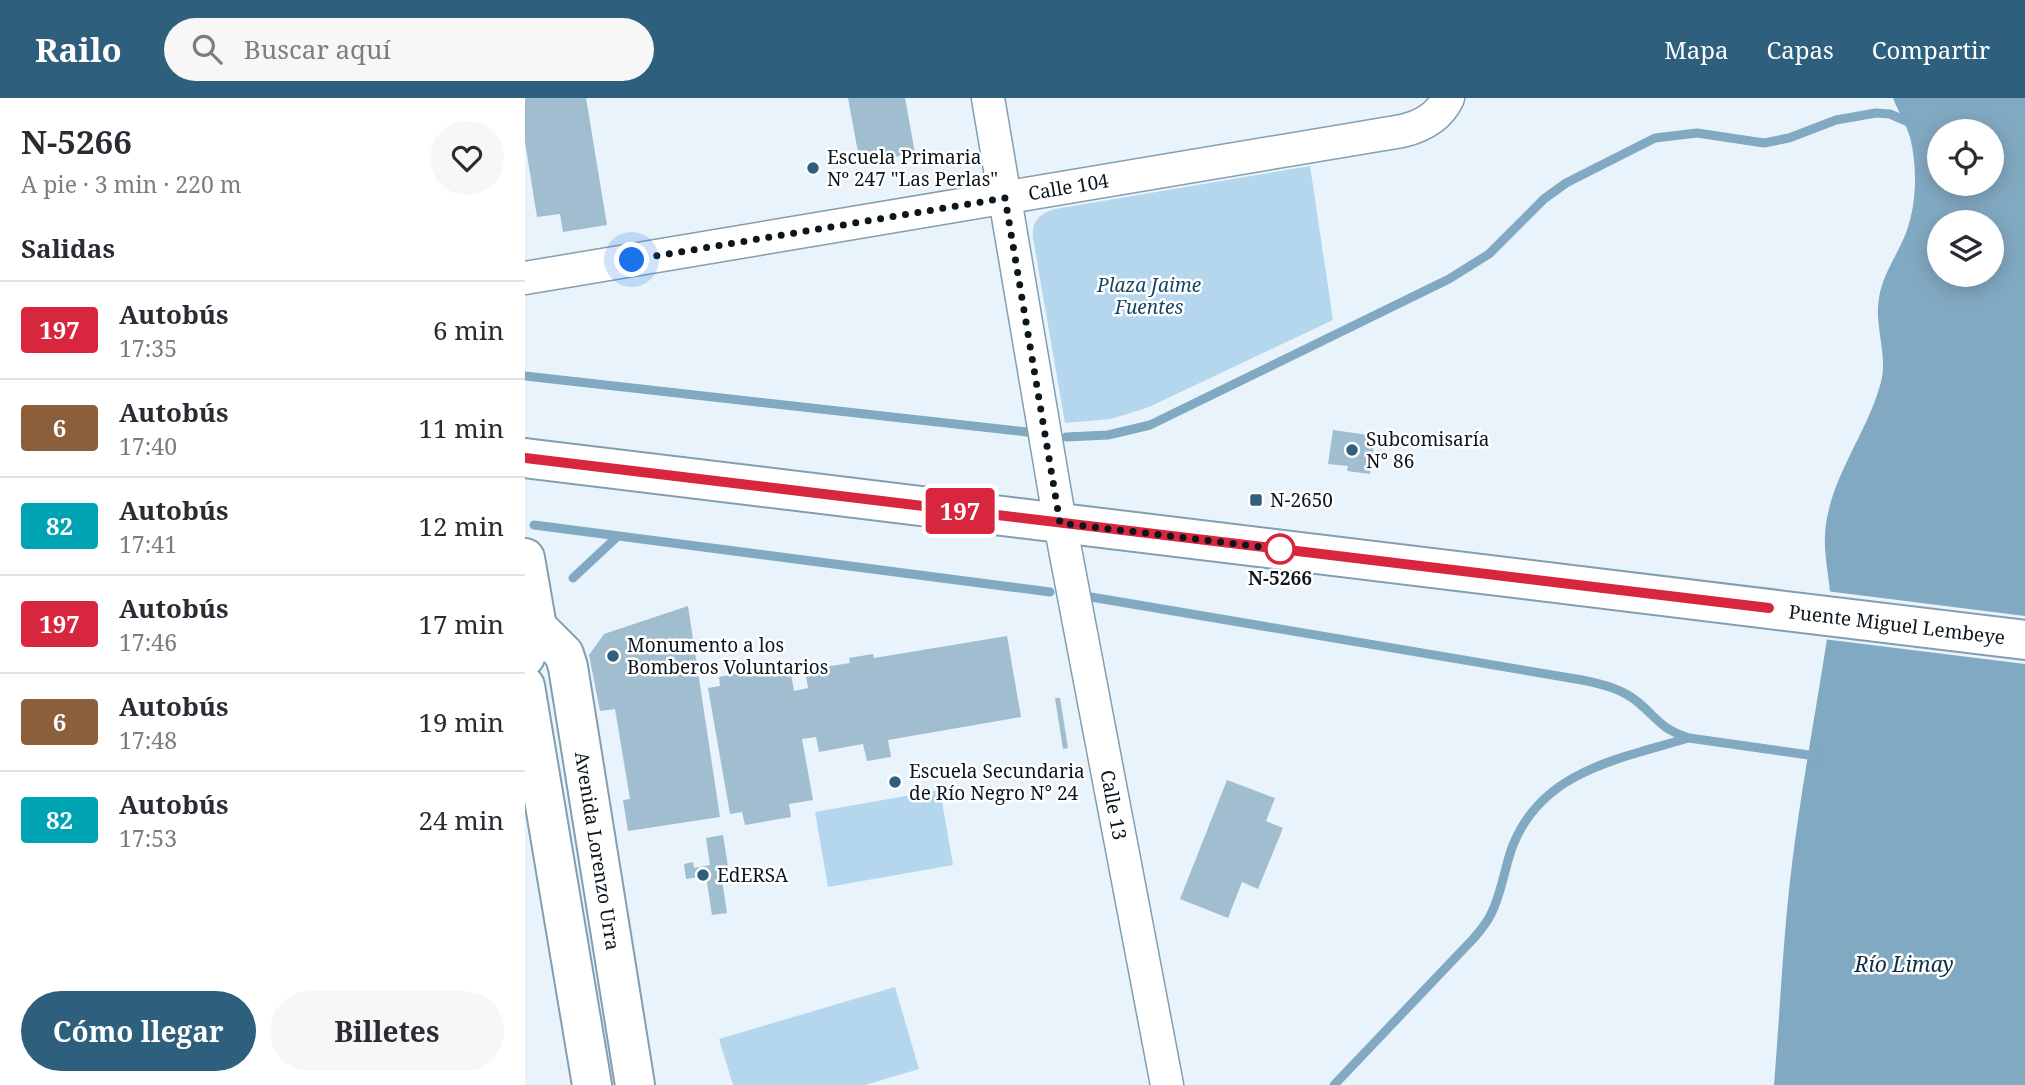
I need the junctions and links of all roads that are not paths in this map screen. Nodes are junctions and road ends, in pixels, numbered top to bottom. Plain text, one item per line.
1 (988, 98) edge
2 (1444, 104) edge
3 (1005, 198) junction
4 (525, 278) edge
5 (525, 458) edge
6 (1060, 523) junction
7 (525, 558) edge
8 (529, 638) edge
9 (2025, 640) edge
10 (525, 686) edge
11 (592, 1085) edge
12 (635, 1085) edge
13 (1167, 1085) edge

1 - 3 street, Calle 13
2 - 3 street, Calle 104
3 - 4 street, Calle 104
3 - 6 street, Calle 13
5 - 6 street, Puente Miguel Lembeye
6 - 9 street, Puente Miguel Lembeye
6 - 13 street, Calle 13
7 - 8 street, Avenida Lorenzo Urra
8 - 12 street, Avenida Lorenzo Urra
10 - 11 street

